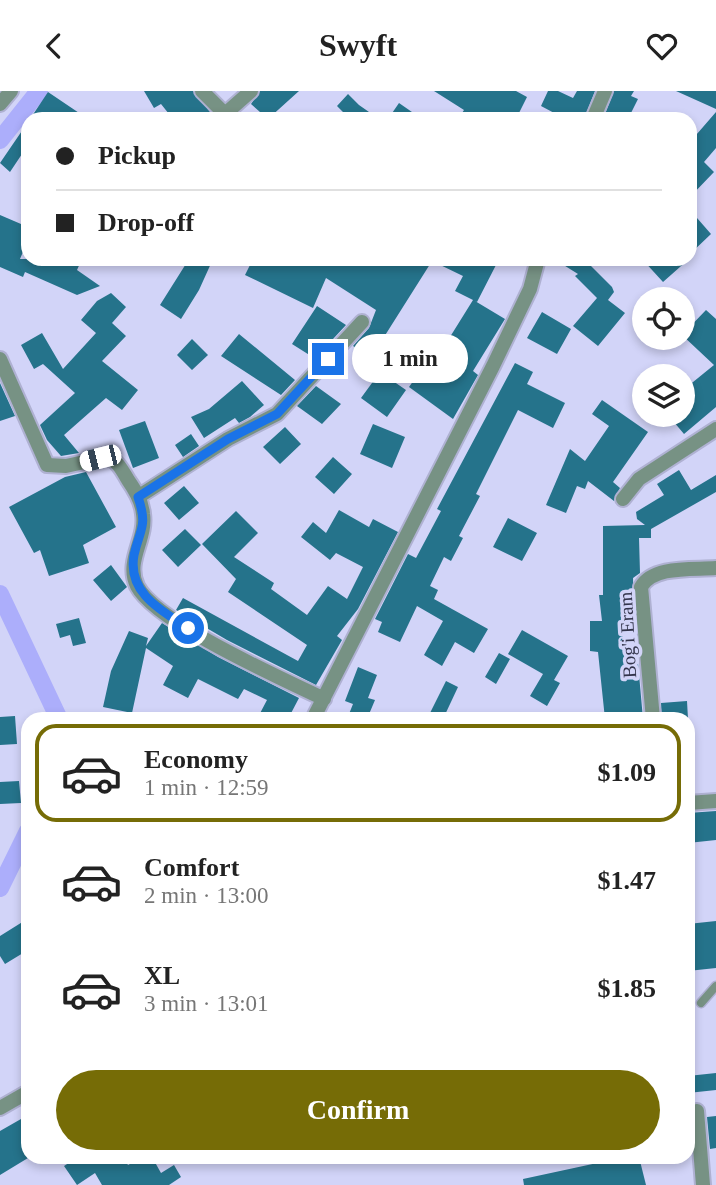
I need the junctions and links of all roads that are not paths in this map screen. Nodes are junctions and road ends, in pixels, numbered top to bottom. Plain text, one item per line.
1 (11, 91) edge
2 (202, 91) edge
3 (251, 91) edge
4 (605, 91) edge
5 (0, 104) edge
6 (225, 112) edge
7 (234, 112) edge
8 (596, 112) edge
9 (536, 266) edge
10 (362, 323) dead end
11 (0, 359) edge
12 (716, 429) edge
13 (138, 497) junction
14 (623, 499) dead end
15 (716, 568) edge
16 (324, 699) junction
17 (317, 712) edge
18 (652, 712) edge
19 (716, 801) edge
20 (695, 802) edge
21 (716, 986) edge
22 (701, 1003) dead end
23 (21, 1096) edge
24 (0, 1108) edge
25 (697, 1111) dead end
26 (703, 1185) edge

1 - 5 street
2 - 6 street
3 - 7 street
4 - 8 street
9 - 16 street
10 - 13 street
11 - 13 street
12 - 14 street
13 - 16 street
15 - 18 street, Bog'i Eram
16 - 17 street
19 - 20 street
21 - 22 lane
23 - 24 street
25 - 26 street

